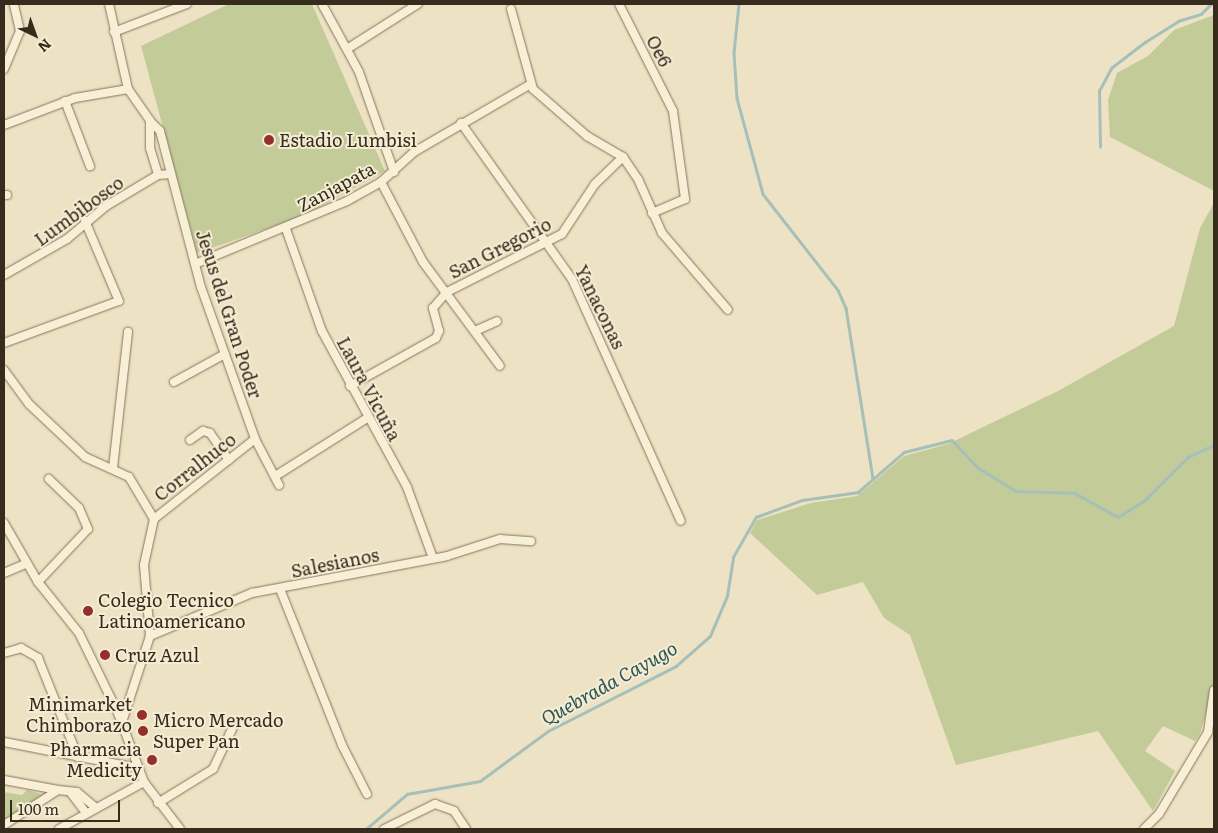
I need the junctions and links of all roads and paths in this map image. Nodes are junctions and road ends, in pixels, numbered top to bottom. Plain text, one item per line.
1 (14, 4) edge
2 (109, 4) edge
3 (187, 4) edge
4 (322, 4) edge
5 (418, 4) edge
6 (619, 4) edge
7 (510, 9) dead end
8 (114, 32) junction
9 (347, 48) junction
10 (4, 70) edge
11 (531, 84) junction
12 (128, 89) junction
13 (65, 101) junction
14 (150, 121) junction
15 (461, 123) junction
16 (4, 125) edge
17 (623, 157) junction
18 (90, 166) dead end
19 (394, 172) junction
20 (171, 174) junction
21 (158, 175) junction
22 (381, 182) junction
23 (652, 214) junction
24 (85, 221) junction
25 (286, 229) junction
26 (544, 240) junction
27 (195, 264) junction
28 (4, 275) edge
29 (447, 292) junction
30 (728, 310) dead end
31 (497, 321) dead end
32 (475, 331) junction
33 (128, 332) dead end
34 (4, 343) edge
35 (225, 354) junction
36 (500, 366) dead end
37 (4, 370) edge
38 (174, 382) dead end
39 (350, 386) junction
40 (367, 418) junction
41 (255, 439) junction
42 (190, 440) dead end
43 (229, 460) junction
44 (113, 468) junction
45 (277, 475) junction
46 (49, 479) dead end
47 (279, 485) dead end
48 (154, 519) junction
49 (681, 521) dead end
50 (4, 522) edge
51 (531, 541) dead end
52 (433, 558) junction
53 (27, 563) junction
54 (4, 573) edge
55 (38, 582) junction
56 (280, 588) junction
57 (150, 636) junction
58 (4, 654) edge
59 (1214, 690) edge
60 (122, 722) junction
61 (234, 725) dead end
62 (4, 742) edge
63 (78, 757) junction
64 (138, 768) junction
65 (4, 780) edge
66 (144, 782) junction
67 (58, 790) junction
68 (71, 793) junction
69 (367, 794) dead end
70 (158, 803) junction
71 (95, 807) junction
72 (86, 813) junction
73 (4, 825) edge
74 (59, 829) edge
75 (180, 829) edge
76 (384, 829) edge
77 (466, 829) edge
78 (1144, 829) edge

1 - 10 street
2 - 8 street, Jesus del Gran Poder
3 - 8 street
4 - 9 street
5 - 9 street
6 - 23 street, Oe6
7 - 11 street
8 - 12 street, Jesus del Gran Poder
9 - 19 street
11 - 15 street, Zanjapata
11 - 17 street
12 - 13 street
12 - 14 street, Jesus del Gran Poder
13 - 16 street
13 - 18 street
14 - 20 street, Jesus del Gran Poder
14 - 21 street
15 - 19 street, Zanjapata
15 - 26 street, Yanaconas
17 - 23 street
17 - 26 street, San Gregorio
19 - 22 street, Zanjapata
20 - 21 street, Lumbibosco
20 - 27 street, Jesus del Gran Poder
21 - 24 street, Lumbibosco
22 - 25 street, Zanjapata
22 - 29 street
23 - 30 street
24 - 28 street, Lumbibosco
24 - 34 street
25 - 27 street, Zanjapata
25 - 39 street, Laura Vicuña
26 - 29 street, San Gregorio
26 - 49 street, Yanaconas
27 - 35 street, Jesus del Gran Poder
29 - 32 street
29 - 39 street, San Gregorio
31 - 32 street
32 - 36 street
33 - 44 street
35 - 38 street
35 - 41 street, Jesus del Gran Poder
37 - 44 street
39 - 40 street, Laura Vicuña
40 - 45 street
40 - 52 street, Laura Vicuña
41 - 43 street, Corralhuco
41 - 45 street, Jesus del Gran Poder
42 - 43 street
43 - 48 street, Corralhuco
44 - 48 street
45 - 47 street, Jesus del Gran Poder
46 - 55 street
48 - 57 street
50 - 53 street
51 - 52 street, Salesianos
52 - 56 street, Salesianos
53 - 54 street
53 - 55 street
55 - 60 street
56 - 57 street, Salesianos
56 - 69 street
57 - 60 street
58 - 63 street
59 - 78 street
60 - 64 street
61 - 70 street
62 - 63 street
63 - 64 street
64 - 66 street
65 - 67 street
66 - 70 street
66 - 71 street
67 - 68 street
67 - 73 street
68 - 71 street
68 - 72 street
70 - 75 street
71 - 72 street
72 - 74 street
76 - 77 street

